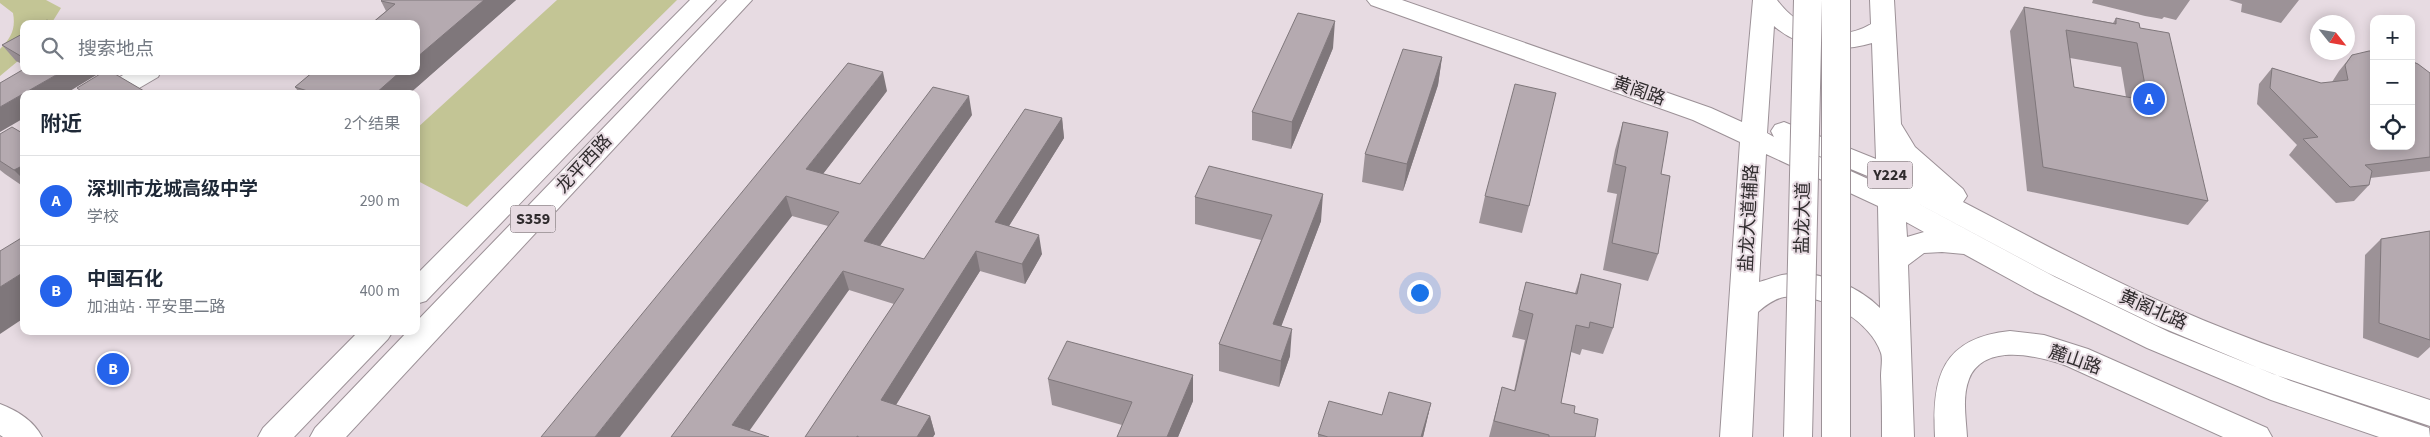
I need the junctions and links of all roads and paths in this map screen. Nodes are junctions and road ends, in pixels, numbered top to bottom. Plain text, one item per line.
1 (704, 0) edge
2 (740, 0) edge
3 (1379, 0) edge
4 (1420, 0) edge
5 (1764, 0) edge
6 (1808, 0) edge
7 (1836, 0) edge
8 (1882, 0) edge
9 (1884, 27) junction
10 (142, 75) edge
11 (117, 90) edge
12 (1887, 124) junction
13 (1754, 128) junction
14 (1891, 188) junction
15 (1995, 244) junction
16 (1893, 264) junction
17 (420, 289) edge
18 (1743, 307) junction
19 (374, 335) edge
20 (1895, 351) junction
21 (2430, 412) edge
22 (0, 417) edge
23 (26, 437) edge
24 (274, 437) edge
25 (326, 437) edge
26 (1736, 437) edge
27 (1798, 437) edge
28 (1836, 437) edge
29 (1898, 437) edge
30 (1951, 437) edge
31 (2256, 437) edge
32 (2418, 437) edge

1 - 17 main road, 龙平西路 / S359
2 - 25 main road, 龙平西路 / S359
3 - 13 main road, 黄阁路
4 - 13 main road, 黄阁路
5 - 9 main road
5 - 13 main road, 盐龙大道辅路
6 - 27 main road, 盐龙大道, bridge
7 - 28 main road, 盐龙大道, bridge
8 - 9 main road, Y224
9 - 12 main road, Y224
10 - 11 main road
12 - 14 main road, Y224
12 - 15 main road
13 - 14 main road, 黄阁路
13 - 18 main road, 盐龙大道辅路
14 - 15 main road, 黄阁北路
14 - 16 main road, Y224
15 - 16 main road
15 - 21 main road, 黄阁北路
15 - 32 main road, 黄阁北路
16 - 20 main road, Y224
18 - 20 main road
18 - 26 main road, 盐龙大道辅路
19 - 24 main road
20 - 29 main road, Y224
22 - 23 main road
30 - 31 main road, 麓山路

